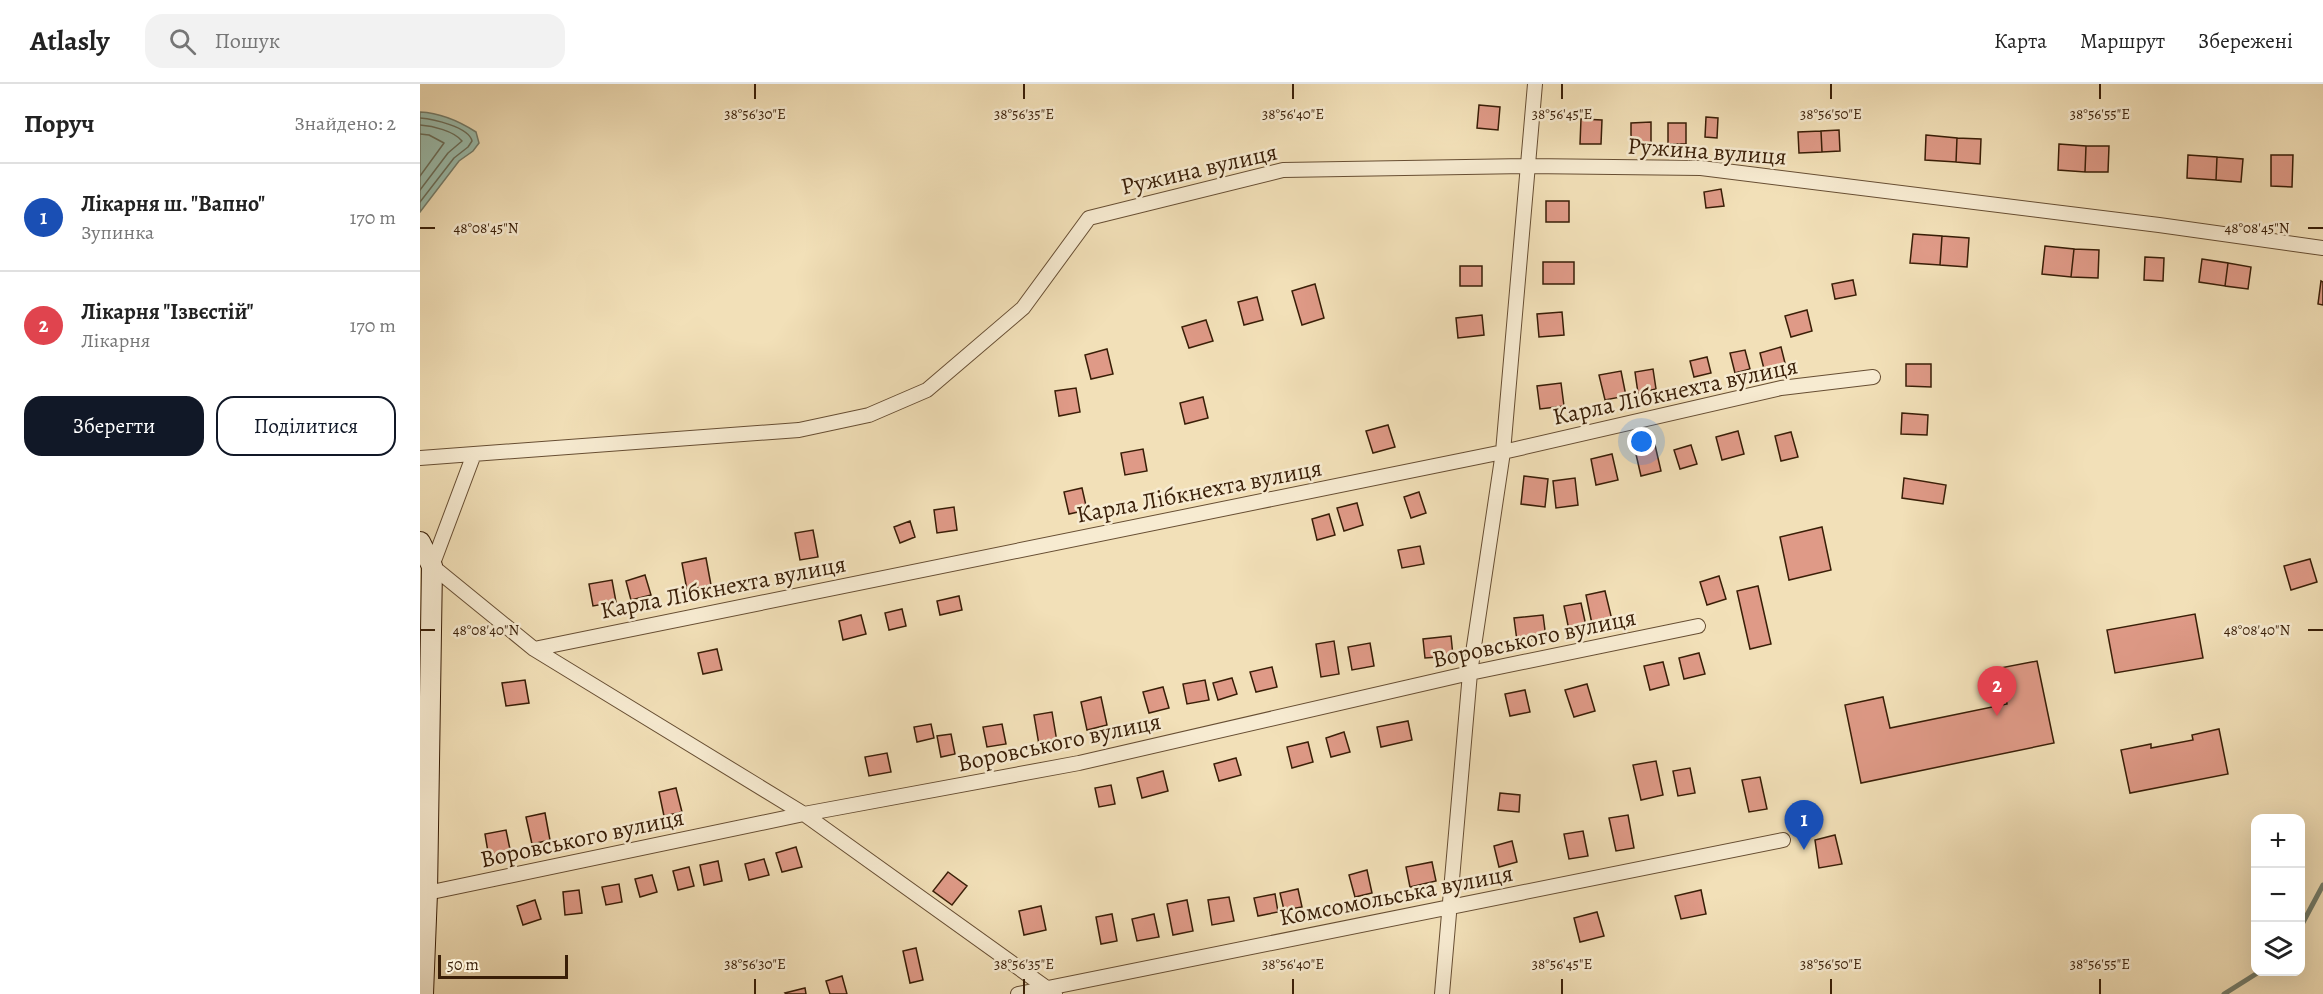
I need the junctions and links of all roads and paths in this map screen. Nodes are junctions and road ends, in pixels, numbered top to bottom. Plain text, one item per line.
1 (1534, 84) edge
2 (1527, 166) junction
3 (2323, 248) edge
4 (1873, 377) dead end
5 (1503, 452) junction
6 (474, 454) junction
7 (420, 458) edge
8 (420, 542) edge
9 (432, 566) junction
10 (1698, 626) dead end
11 (534, 649) junction
12 (1470, 673) junction
13 (425, 706) edge
14 (804, 814) junction
15 (1783, 840) dead end
16 (427, 893) junction
17 (1450, 907) junction
18 (422, 971) edge
19 (1050, 991) edge
20 (423, 994) edge
21 (1018, 994) edge
22 (1442, 994) edge

1 - 2 street
2 - 3 street, Ружина вулиця
2 - 5 street
2 - 6 street, Ружина вулиця
4 - 5 street, Карла Лібкнехта вулиця
5 - 11 street, Карла Лібкнехта вулиця
5 - 12 street
6 - 7 street
6 - 9 street
8 - 9 main road
9 - 11 street
9 - 13 main road
10 - 12 street, Воровського вулиця
11 - 14 street
12 - 14 street, Воровського вулиця
12 - 17 street
13 - 16 main road
14 - 16 street, Воровського вулиця
14 - 19 street
15 - 17 street, Комсомольська вулиця
16 - 18 main road
17 - 19 street, Комсомольська вулиця
17 - 22 street
18 - 20 main road
19 - 21 street, Комсомольська вулиця

